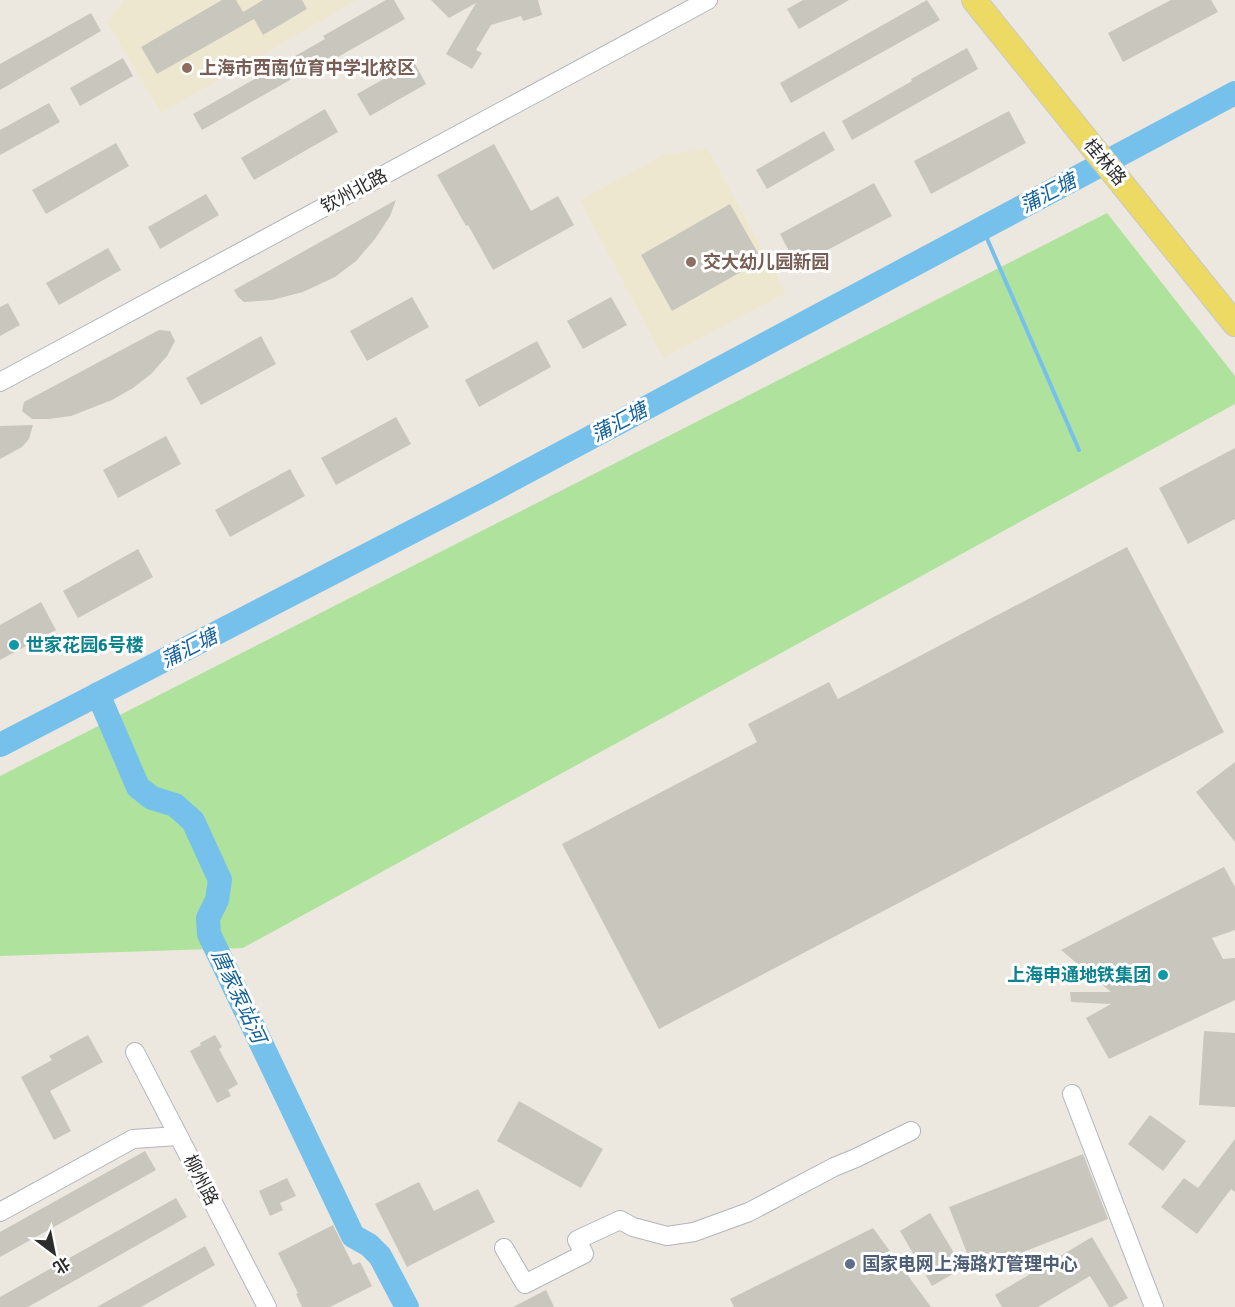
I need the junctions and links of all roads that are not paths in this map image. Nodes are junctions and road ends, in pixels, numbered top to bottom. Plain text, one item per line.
1 (708, 0) edge
2 (974, 0) edge
3 (1235, 324) edge
4 (0, 382) edge
5 (135, 1052) dead end
6 (1072, 1094) dead end
7 (910, 1131) dead end
8 (178, 1136) junction
9 (0, 1212) edge
10 (504, 1248) dead end
11 (267, 1307) edge
12 (1154, 1307) edge

1 - 4 street, 钦州北路
2 - 3 main road, 桂林路
5 - 8 street, 柳州路
6 - 12 street
7 - 10 street
8 - 9 street
8 - 11 street, 柳州路

